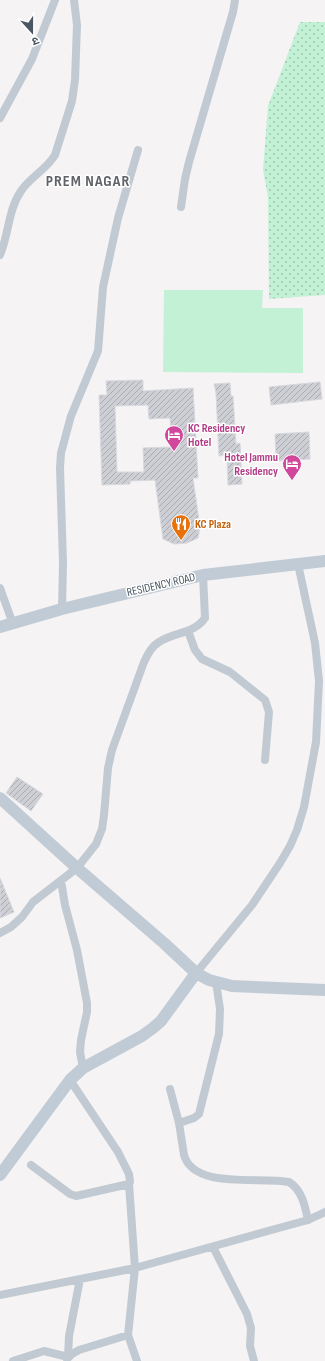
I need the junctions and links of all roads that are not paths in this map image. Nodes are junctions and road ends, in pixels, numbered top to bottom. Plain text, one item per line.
1 (55, 0) edge
2 (74, 0) edge
3 (235, 0) edge
4 (0, 118) edge
5 (138, 150) dead end
6 (181, 207) dead end
7 (0, 255) edge
8 (325, 561) edge
9 (298, 564) junction
10 (204, 575) junction
11 (0, 588) edge
12 (62, 609) junction
13 (13, 624) junction
14 (0, 627) edge
15 (188, 631) junction
16 (265, 760) dead end
17 (0, 798) edge
18 (77, 868) junction
19 (61, 882) junction
20 (0, 934) edge
21 (196, 973) junction
22 (216, 982) junction
23 (325, 990) edge
24 (83, 1068) junction
25 (70, 1080) junction
26 (170, 1089) dead end
27 (178, 1123) junction
28 (31, 1165) dead end
29 (0, 1175) edge
30 (129, 1184) junction
31 (325, 1212) edge
32 (308, 1220) junction
33 (213, 1246) junction
34 (134, 1268) junction
35 (80, 1279) junction
36 (0, 1295) edge
37 (128, 1335) junction
38 (67, 1359) edge
39 (13, 1361) edge
40 (137, 1361) edge
41 (254, 1361) edge

1 - 4 street
2 - 7 street
3 - 6 street
5 - 12 street
8 - 9 street, RESIDENCY ROAD
9 - 10 street, RESIDENCY ROAD
9 - 21 street
10 - 12 street, RESIDENCY ROAD
10 - 15 street
11 - 13 street
12 - 13 street, RESIDENCY ROAD
13 - 14 street, RESIDENCY ROAD
15 - 16 street
15 - 18 street
17 - 18 street
18 - 19 street
18 - 21 street
19 - 20 street
19 - 24 street
21 - 22 street
21 - 24 street
22 - 23 street
22 - 27 street
24 - 25 street
25 - 29 street
25 - 30 street
26 - 27 street
27 - 32 street
28 - 30 street
30 - 34 street
31 - 32 street
32 - 33 street
33 - 34 street
33 - 41 street
34 - 35 street
34 - 37 street
35 - 36 street
35 - 38 street
37 - 38 street
37 - 40 street
38 - 39 street

